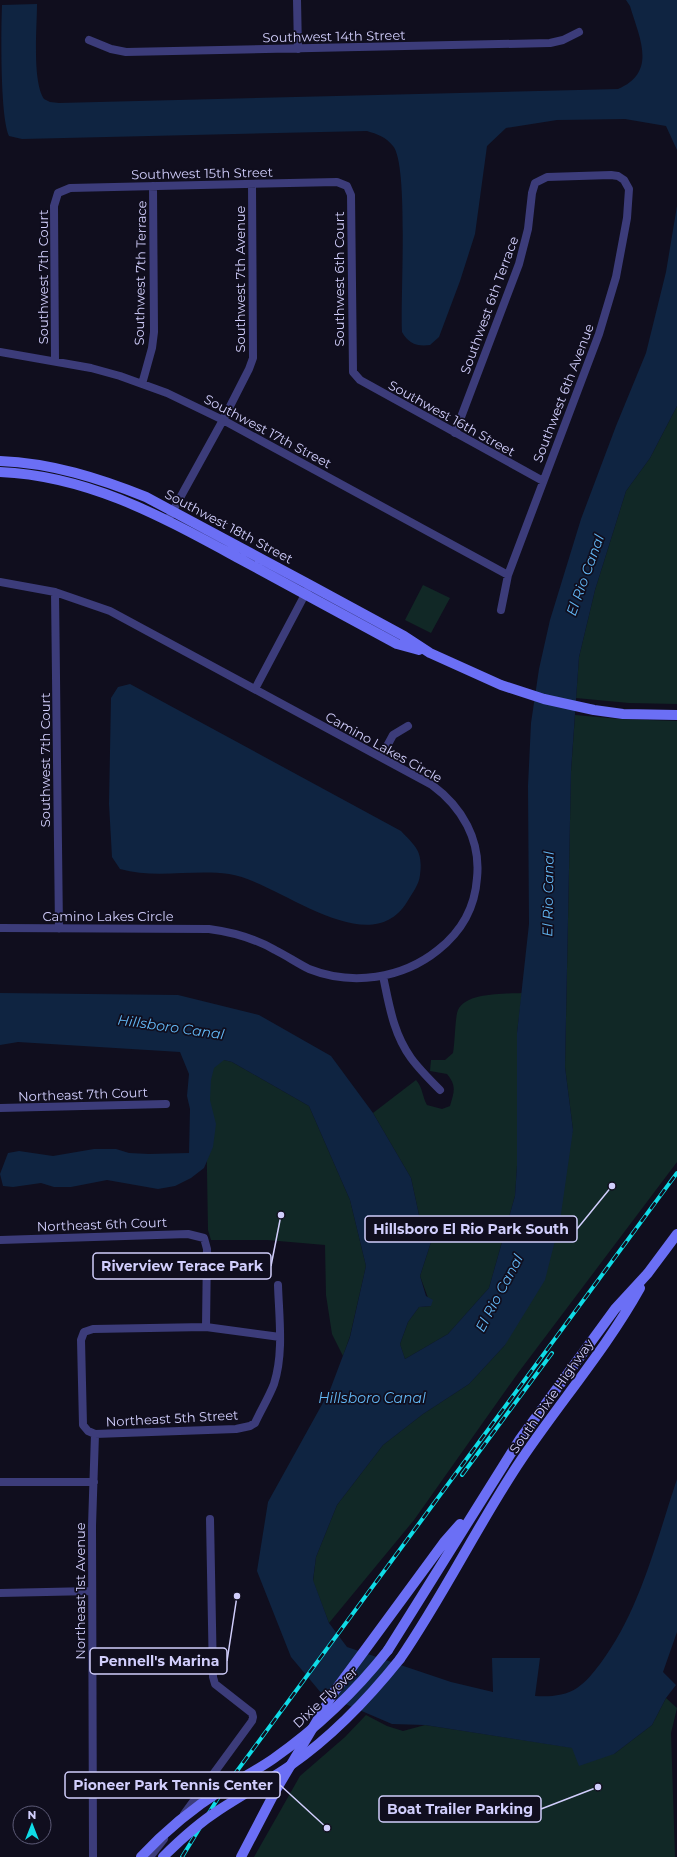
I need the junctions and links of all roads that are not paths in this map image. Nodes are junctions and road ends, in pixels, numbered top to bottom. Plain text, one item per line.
1 (298, 0) edge
2 (579, 32) dead end
3 (89, 40) dead end
4 (298, 49) junction
5 (535, 183) joint
6 (252, 184) junction
7 (153, 186) junction
8 (347, 186) joint
9 (58, 193) joint
10 (0, 352) edge
11 (55, 361) junction
12 (353, 372) joint
13 (142, 384) junction
14 (223, 420) junction
15 (455, 433) junction
16 (0, 461) edge
17 (0, 472) edge
18 (543, 481) junction
19 (173, 510) junction
20 (168, 520) junction
21 (508, 574) junction
22 (0, 582) edge
23 (310, 585) junction
24 (55, 592) junction
25 (305, 594) junction
26 (500, 610) dead end
27 (430, 653) junction
28 (255, 689) junction
29 (677, 715) edge
30 (408, 726) dead end
31 (381, 757) junction
32 (0, 928) edge
33 (58, 929) junction
34 (383, 976) junction
35 (440, 1090) dead end
36 (166, 1104) dead end
37 (0, 1108) edge
38 (677, 1234) edge
39 (0, 1240) edge
40 (648, 1273) junction
41 (278, 1285) dead end
42 (206, 1327) junction
43 (280, 1337) junction
44 (95, 1434) junction
45 (0, 1482) edge
46 (94, 1482) junction
47 (475, 1508) junction
48 (210, 1519) dead end
49 (475, 1535) junction
50 (92, 1591) junction
51 (0, 1593) edge
52 (93, 1857) edge
53 (141, 1857) edge
54 (150, 1857) edge
55 (163, 1857) edge
56 (241, 1857) edge

1 - 4 street
2 - 4 street, Southwest 14th Street
3 - 4 street, Southwest 14th Street
5 - 15 street, Southwest 6th Terrace
5 - 18 street, Southwest 6th Avenue
6 - 7 street, Southwest 15th Street
6 - 8 street, Southwest 15th Street
6 - 14 street, Southwest 7th Avenue
7 - 9 street, Southwest 15th Street
7 - 13 street, Southwest 7th Terrace
8 - 12 street, Southwest 6th Court
9 - 11 street, Southwest 7th Court
10 - 11 street, Southwest 17th Street
11 - 13 street, Southwest 17th Street
12 - 15 street, Southwest 16th Street
13 - 14 street, Southwest 17th Street
14 - 19 street, Southwest 7th Avenue
14 - 21 street, Southwest 17th Street
15 - 18 street, Southwest 16th Street
16 - 19 main road, Southwest 18th Street
17 - 20 main road, Southwest 18th Street
18 - 21 street, Southwest 6th Avenue
19 - 20 street, Southwest 7th Avenue
19 - 23 main road, Southwest 18th Street
20 - 25 main road, Southwest 18th Street
21 - 26 street, Southwest 6th Avenue
22 - 24 street, Camino Lakes Circle
23 - 25 street
23 - 27 main road, Southwest 18th Street
24 - 28 street, Camino Lakes Circle
24 - 33 street, Southwest 7th Court
25 - 27 main road, Southwest 18th Street
25 - 28 street
27 - 29 main road, Southwest 18th Street
28 - 31 street, Camino Lakes Circle
30 - 31 street
31 - 34 street, Camino Lakes Circle
32 - 33 street, Camino Lakes Circle
33 - 34 street, Camino Lakes Circle
34 - 35 street
36 - 37 street, Northeast 7th Court
38 - 40 main road, South Dixie Highway
39 - 42 street, Northeast 6th Court
40 - 47 main road, South Dixie Highway
40 - 49 main road, South Dixie Highway
41 - 43 street
42 - 43 street
42 - 44 street
43 - 44 street, Northeast 5th Street
44 - 46 street, Northeast 1st Avenue
45 - 46 street
46 - 50 street, Northeast 1st Avenue
47 - 49 main road
47 - 53 main road, Dixie Flyover, bridge
47 - 56 main road
48 - 54 street
49 - 55 main road, bridge
50 - 51 street
50 - 52 street, Northeast 1st Avenue

